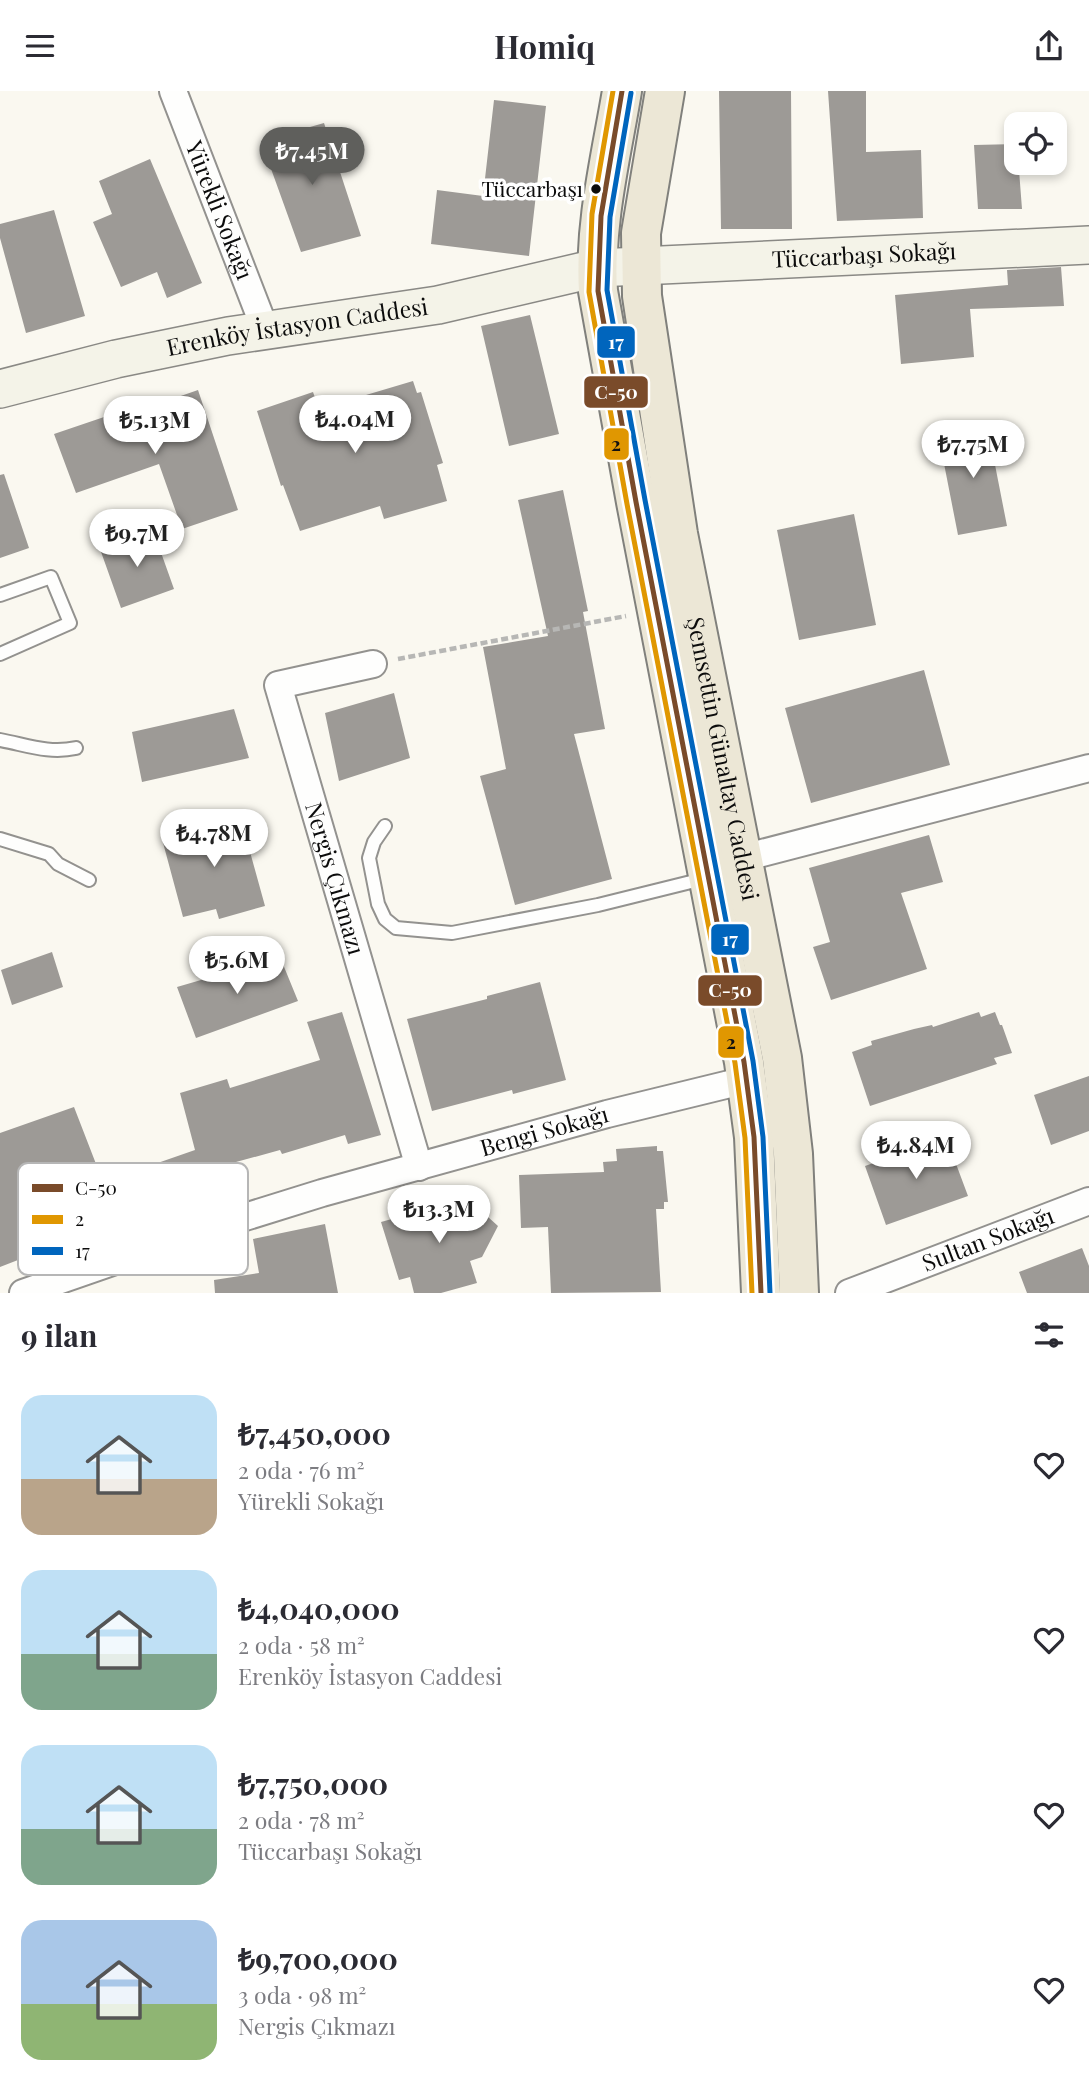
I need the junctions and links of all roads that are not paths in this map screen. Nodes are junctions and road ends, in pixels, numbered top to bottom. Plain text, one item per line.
1 (173, 91) edge
2 (622, 91) edge
3 (665, 91) edge
4 (1089, 245) edge
5 (640, 267) junction
6 (597, 268) junction
7 (265, 329) junction
8 (0, 389) edge
9 (0, 595) edge
10 (0, 654) edge
11 (373, 664) road end
12 (0, 740) edge
13 (76, 748) dead end
14 (1089, 768) edge
15 (385, 826) dead end
16 (0, 839) edge
17 (743, 858) junction
18 (708, 878) junction
19 (89, 880) dead end
20 (746, 1080) junction
21 (419, 1167) junction
22 (1089, 1201) edge
23 (248, 1217) edge
24 (76, 1275) edge
25 (23, 1293) edge
26 (761, 1293) edge
27 (799, 1293) edge
28 (849, 1293) edge

1 - 7 street, Yürekli Sokağı
2 - 6 main road, Şemsettin Günaltay Caddesi
3 - 5 main road, Şemsettin Günaltay Caddesi
4 - 5 street, Tüccarbaşı Sokağı
5 - 6 street
5 - 17 main road, Şemsettin Günaltay Caddesi
6 - 7 street, Erenköy İstasyon Caddesi
6 - 18 main road, Şemsettin Günaltay Caddesi
7 - 8 street, Erenköy İstasyon Caddesi
9 - 10 lane
11 - 21 street, Nergis Çıkmazı
12 - 13 lane
14 - 17 street
15 - 18 lane
16 - 19 lane
17 - 27 main road, Şemsettin Günaltay Caddesi
18 - 20 main road, Şemsettin Günaltay Caddesi
20 - 21 street, Bengi Sokağı
20 - 26 main road, Şemsettin Günaltay Caddesi
21 - 23 street, Bengi Sokağı
22 - 28 street, Sultan Sokağı
24 - 25 street, Bengi Sokağı

